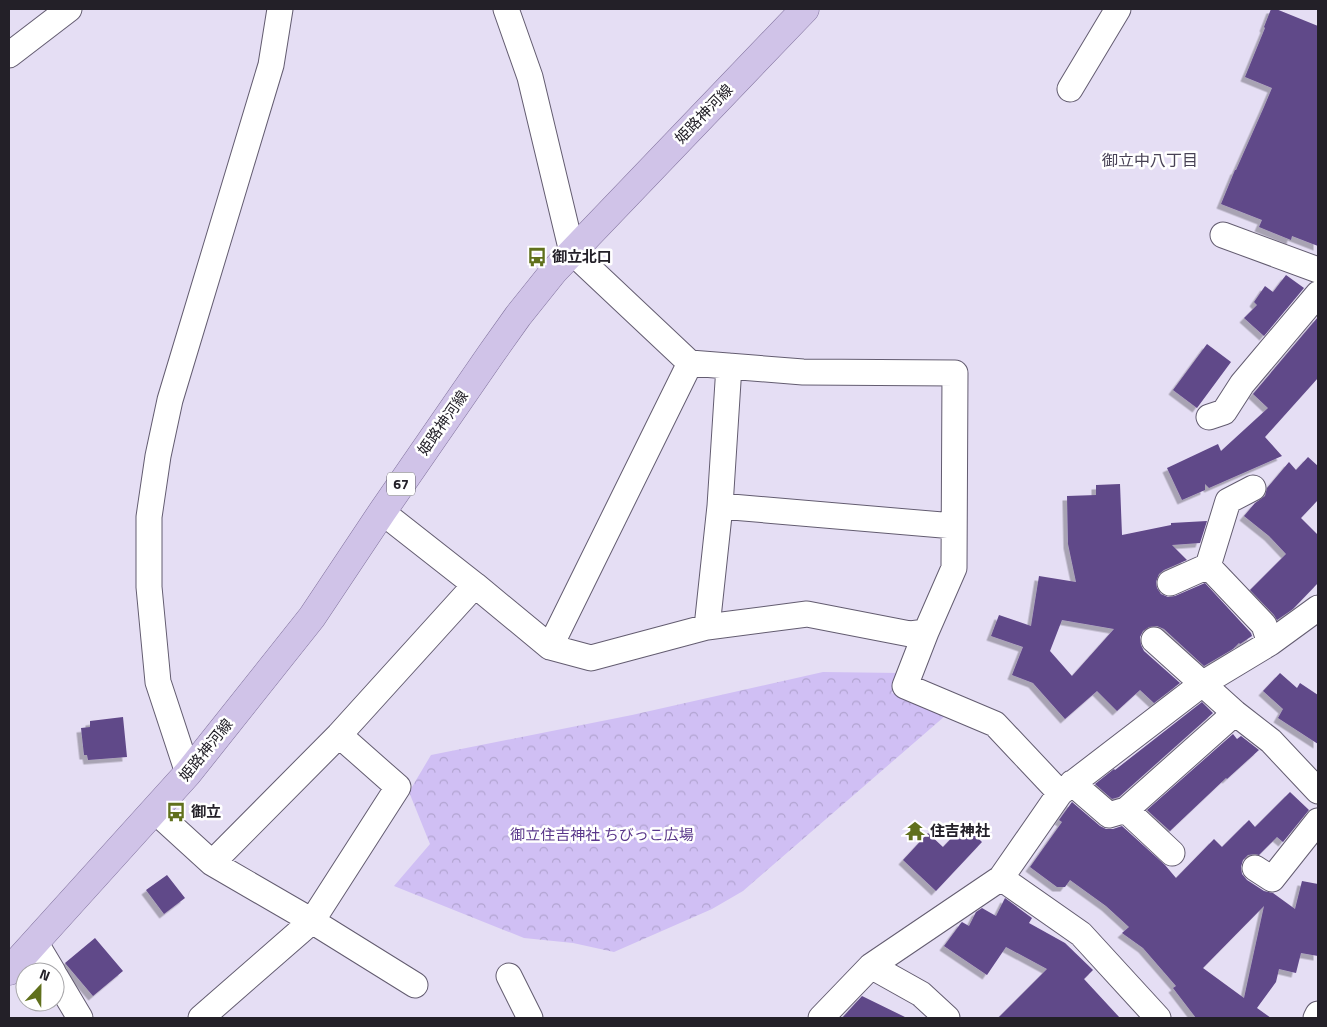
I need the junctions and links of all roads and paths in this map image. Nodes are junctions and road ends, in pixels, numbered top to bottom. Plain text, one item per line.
1 (69, 9) edge
2 (280, 9) edge
3 (506, 9) edge
4 (805, 9) edge
5 (1118, 9) edge
6 (9, 55) edge
7 (1070, 89) dead end
8 (1223, 235) dead end
9 (572, 252) junction
10 (1318, 270) edge
11 (1318, 294) edge
12 (690, 363) junction
13 (729, 366) junction
14 (1209, 417) dead end
15 (1253, 488) dead end
16 (720, 506) junction
17 (382, 512) junction
18 (954, 526) junction
19 (1208, 566) junction
20 (1170, 583) dead end
21 (475, 585) junction
22 (1318, 608) edge
23 (707, 627) junction
24 (926, 632) junction
25 (1154, 640) dead end
26 (1270, 643) junction
27 (550, 647) junction
28 (1202, 684) junction
29 (1235, 713) junction
30 (339, 735) junction
31 (188, 773) junction
32 (1066, 788) junction
33 (1318, 791) edge
34 (1126, 810) junction
35 (155, 811) junction
36 (1318, 821) edge
37 (1172, 853) dead end
38 (212, 863) junction
39 (1255, 868) dead end
40 (1001, 878) junction
41 (312, 921) junction
42 (35, 942) junction
43 (47, 962) edge
44 (10, 966) edge
45 (871, 966) junction
46 (509, 976) dead end
47 (416, 985) dead end
48 (65, 993) edge
49 (1318, 1014) edge
50 (80, 1018) edge
51 (201, 1018) edge
52 (530, 1018) edge
53 (821, 1018) edge
54 (947, 1018) edge
55 (1158, 1018) edge
56 (1316, 1018) edge

1 - 6 street
2 - 31 street
3 - 9 street
4 - 9 main road, 姫路神河線 / 67
5 - 7 street
8 - 10 street
9 - 12 street
9 - 17 main road, 姫路神河線 / 67
11 - 14 street
12 - 13 street
12 - 27 street
13 - 16 street
13 - 18 street
15 - 19 street
16 - 18 street
16 - 23 street
17 - 21 street
17 - 31 main road, 姫路神河線 / 67
18 - 24 street
19 - 20 street
19 - 26 street
21 - 27 street
21 - 30 street
22 - 26 street
23 - 24 street
23 - 27 street
24 - 32 street
25 - 28 street
26 - 28 street
28 - 29 street
28 - 32 street
29 - 33 street
29 - 34 street
30 - 38 street
30 - 41 street
31 - 35 main road, 姫路神河線 / 67
32 - 34 street
32 - 40 street
34 - 37 street
35 - 38 street
35 - 42 main road, 姫路神河線 / 67
36 - 39 street
38 - 41 street
40 - 45 street
40 - 55 street
41 - 47 street
41 - 51 street
42 - 43 street
42 - 44 main road, 姫路神河線 / 67
45 - 53 street
45 - 54 street
46 - 52 street
48 - 50 street
49 - 56 street

